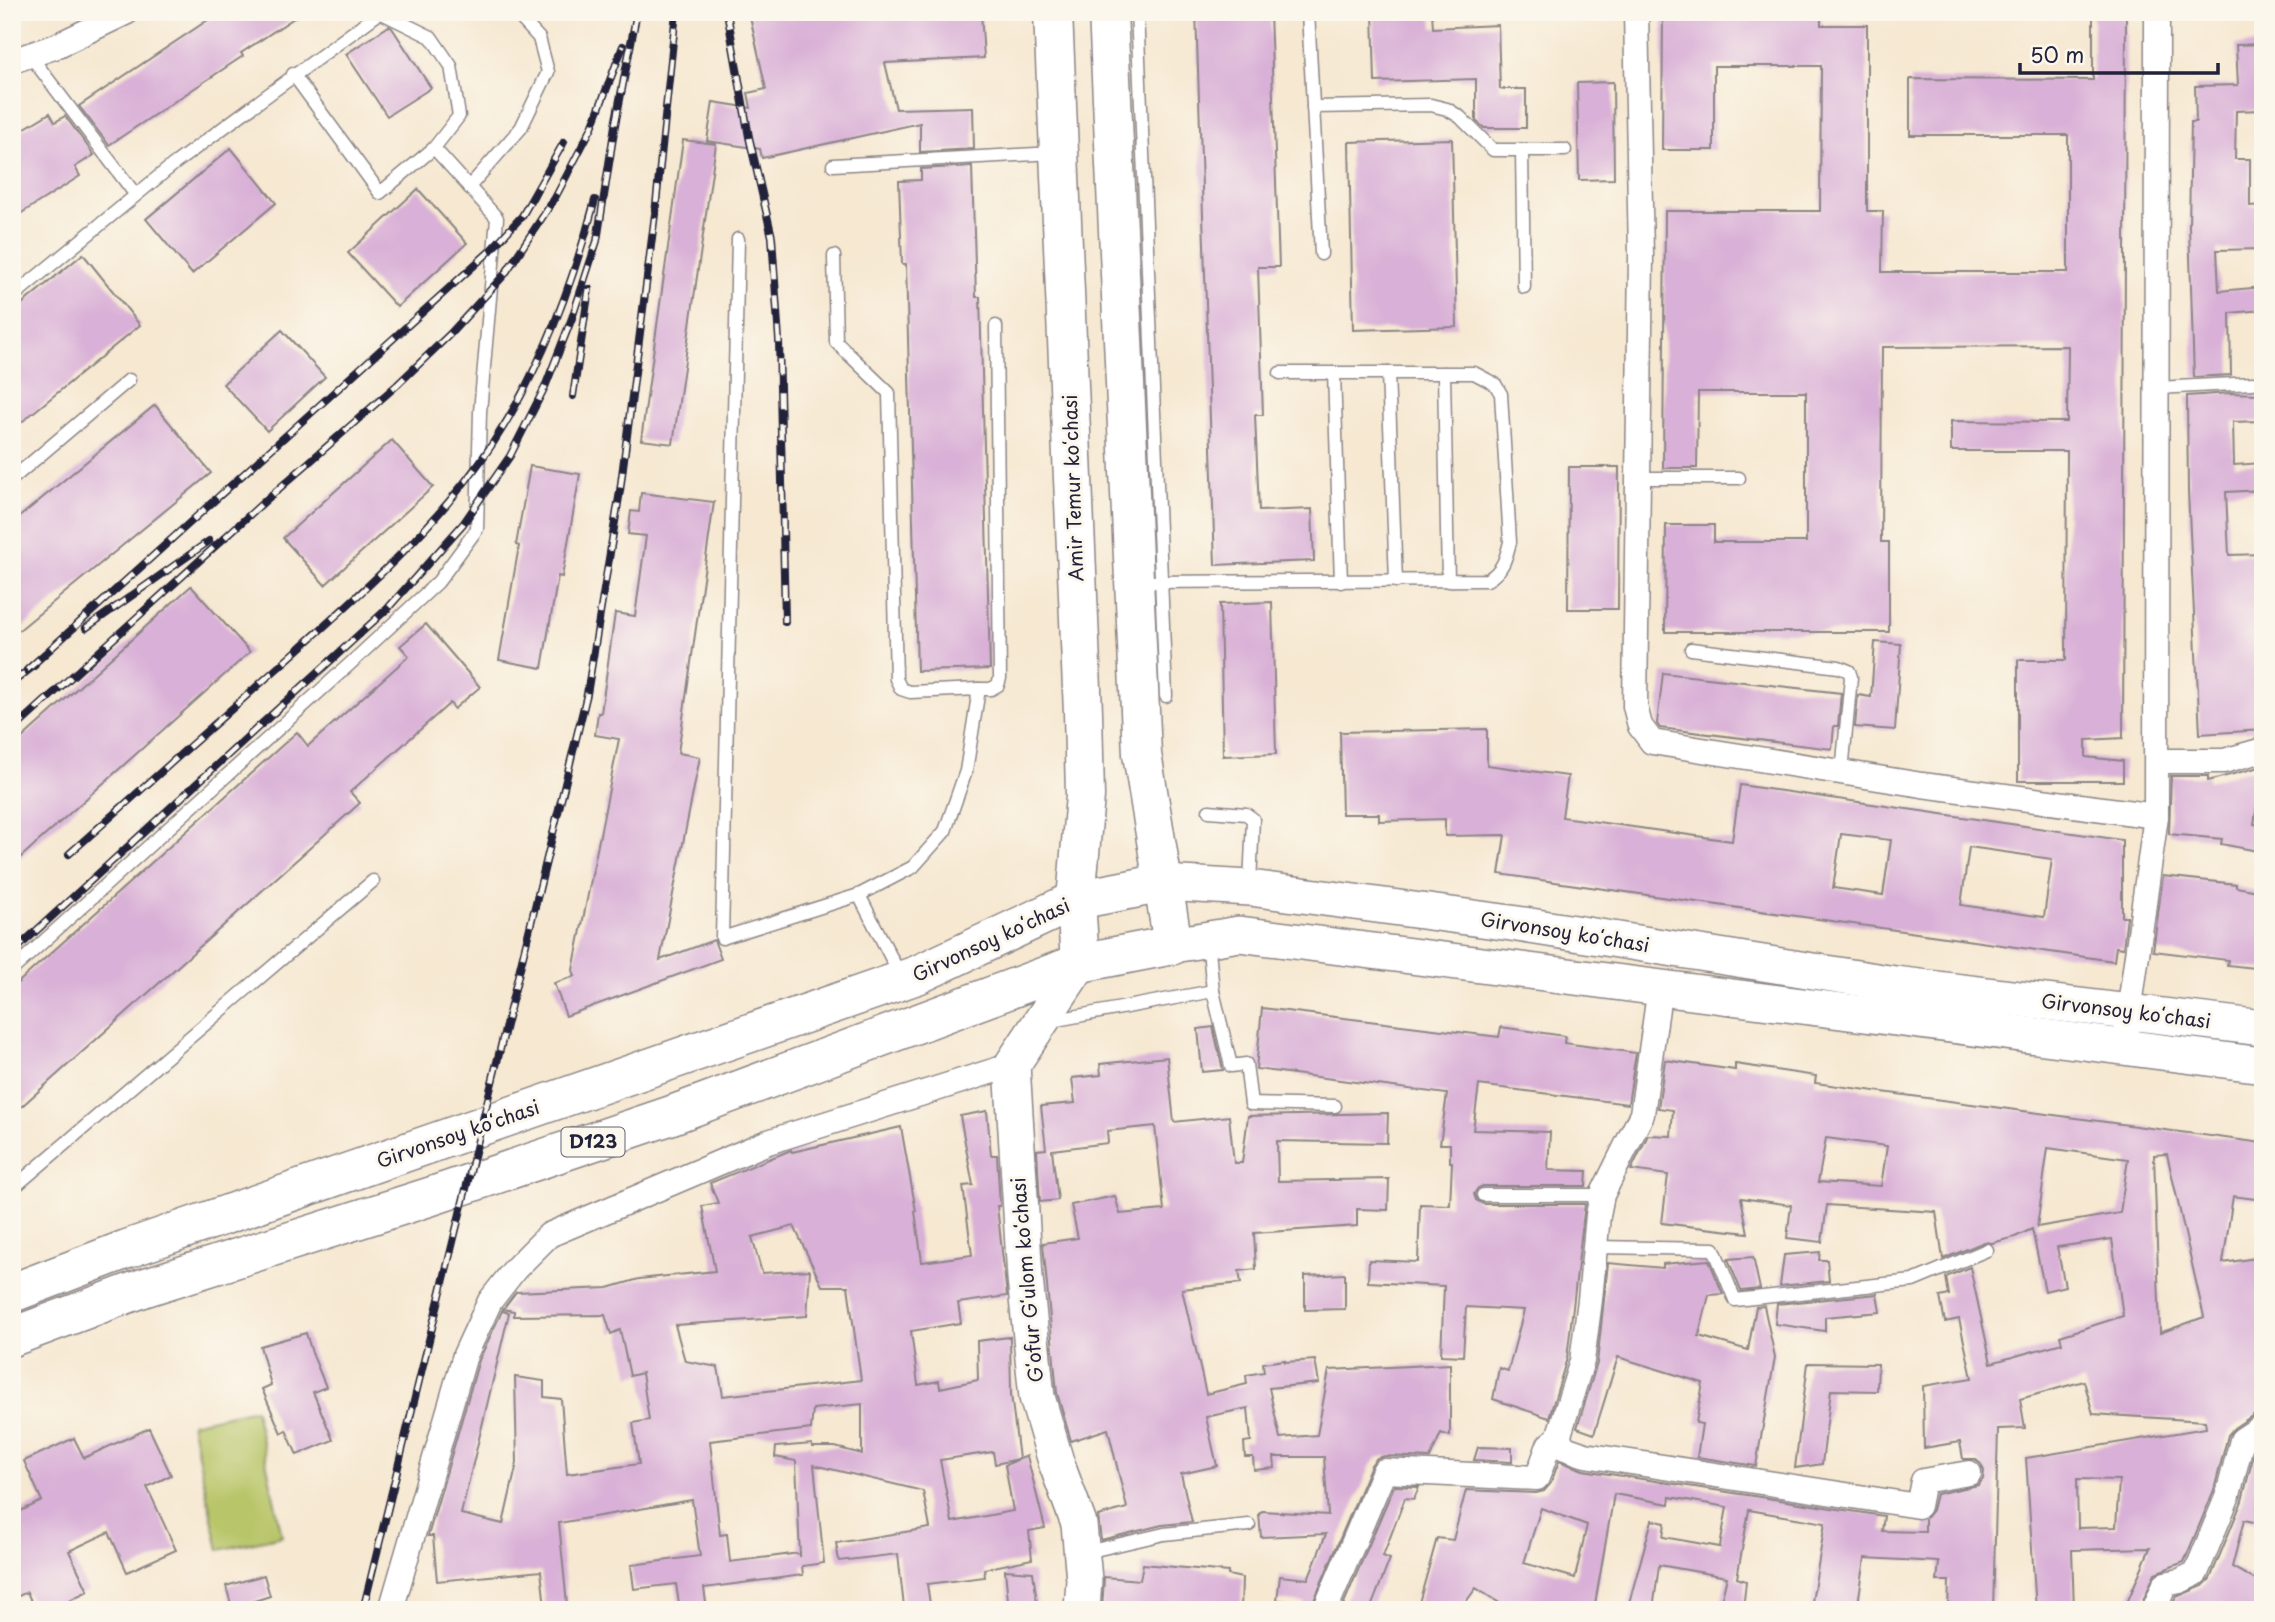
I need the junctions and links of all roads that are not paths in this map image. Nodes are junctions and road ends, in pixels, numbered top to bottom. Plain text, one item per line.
1 (127, 12) edge
2 (389, 12) edge
3 (509, 12) edge
4 (1053, 12) edge
5 (1108, 12) edge
6 (1137, 12) edge
7 (1308, 12) edge
8 (1636, 12) edge
9 (2157, 12) edge
10 (382, 13) edge
11 (21, 57) edge
12 (293, 74) junction
13 (1313, 107) junction
14 (434, 148) junction
15 (1565, 150) dead end
16 (1522, 151) junction
17 (1059, 153) junction
18 (833, 165) dead end
19 (470, 187) junction
20 (135, 194) junction
21 (738, 239) dead end
22 (1321, 254) dead end
23 (834, 256) dead end
24 (1524, 287) dead end
25 (12, 297) edge
26 (996, 326) dead end
27 (1280, 373) dead end
28 (1334, 373) junction
29 (1388, 373) junction
30 (1444, 373) junction
31 (129, 380) dead end
32 (2253, 383) dead end
33 (2157, 388) junction
34 (1638, 478) junction
35 (1739, 478) dead end
36 (12, 479) edge
37 (1396, 581) junction
38 (1448, 581) junction
39 (1148, 582) junction
40 (1341, 582) junction
41 (1690, 649) dead end
42 (979, 689) junction
43 (1166, 696) dead end
44 (2263, 750) edge
45 (2158, 761) junction
46 (1842, 772) junction
47 (1209, 811) dead end
48 (2156, 816) junction
49 (373, 881) dead end
50 (1164, 883) junction
51 (1250, 888) junction
52 (859, 895) junction
53 (1076, 900) junction
54 (1191, 942) junction
55 (1080, 963) junction
56 (12, 970) edge
57 (903, 981) junction
58 (1660, 988) junction
59 (1213, 991) junction
60 (2130, 1011) junction
61 (1040, 1023) junction
62 (2263, 1028) edge
63 (2124, 1047) junction
64 (1012, 1065) junction
65 (2263, 1065) edge
66 (1335, 1106) dead end
67 (12, 1189) edge
68 (1483, 1195) dead end
69 (1602, 1195) junction
70 (1595, 1247) junction
71 (1987, 1250) dead end
72 (12, 1293) edge
73 (12, 1336) edge
74 (2263, 1426) edge
75 (1558, 1437) junction
76 (1969, 1473) dead end
77 (1249, 1525) dead end
78 (1082, 1553) junction
79 (391, 1610) edge
80 (1082, 1610) edge
81 (1325, 1610) edge
82 (2154, 1610) edge

1 - 11 street
2 - 10 lane
3 - 19 lane
4 - 17 main road, Amir Temur koʻchasi
5 - 39 main road
6 - 39 lane
7 - 13 lane
8 - 34 street
9 - 33 street
10 - 12 lane
10 - 14 lane
11 - 20 lane
12 - 14 lane
12 - 20 lane
13 - 16 lane
13 - 22 lane
14 - 19 lane
15 - 16 lane
16 - 24 lane
17 - 18 lane
17 - 53 main road, Amir Temur koʻchasi
19 - 56 lane
20 - 25 lane
21 - 52 lane
23 - 42 lane
26 - 42 lane
27 - 28 lane
28 - 29 lane
28 - 40 lane
29 - 30 lane
29 - 37 lane
30 - 38 lane
30 - 38 lane
31 - 36 lane
32 - 33 lane
33 - 45 street
34 - 35 lane
34 - 46 street
37 - 38 lane
37 - 40 lane
39 - 40 lane
39 - 43 lane
39 - 50 main road
41 - 46 lane
42 - 52 lane
44 - 45 street
45 - 48 street
46 - 48 street
47 - 51 lane
48 - 60 street
49 - 67 lane
50 - 51 main road, Girvonsoy koʻchasi
50 - 53 main road, Girvonsoy koʻchasi / D123
50 - 54 main road
51 - 60 main road, Girvonsoy koʻchasi
52 - 57 lane
53 - 55 main road, Amir Temur koʻchasi
53 - 57 main road, Girvonsoy koʻchasi / D123
54 - 55 main road, Girvonsoy koʻchasi / D123
54 - 58 main road, Girvonsoy koʻchasi
54 - 59 lane
55 - 61 main road
55 - 73 main road, Girvonsoy koʻchasi / D123
57 - 72 main road, Girvonsoy koʻchasi / D123
58 - 63 main road, Girvonsoy koʻchasi
58 - 69 street
59 - 61 lane
59 - 66 lane
60 - 62 main road, Girvonsoy koʻchasi
60 - 63 street
61 - 64 main road
63 - 65 main road, Girvonsoy koʻchasi
64 - 78 main road, Gʻofur Gʻulom koʻchasi
64 - 79 street
68 - 69 lane
69 - 70 street
70 - 71 lane
70 - 75 street
74 - 82 street
75 - 76 street
75 - 81 street
77 - 78 lane
78 - 80 main road, Gʻofur Gʻulom koʻchasi

